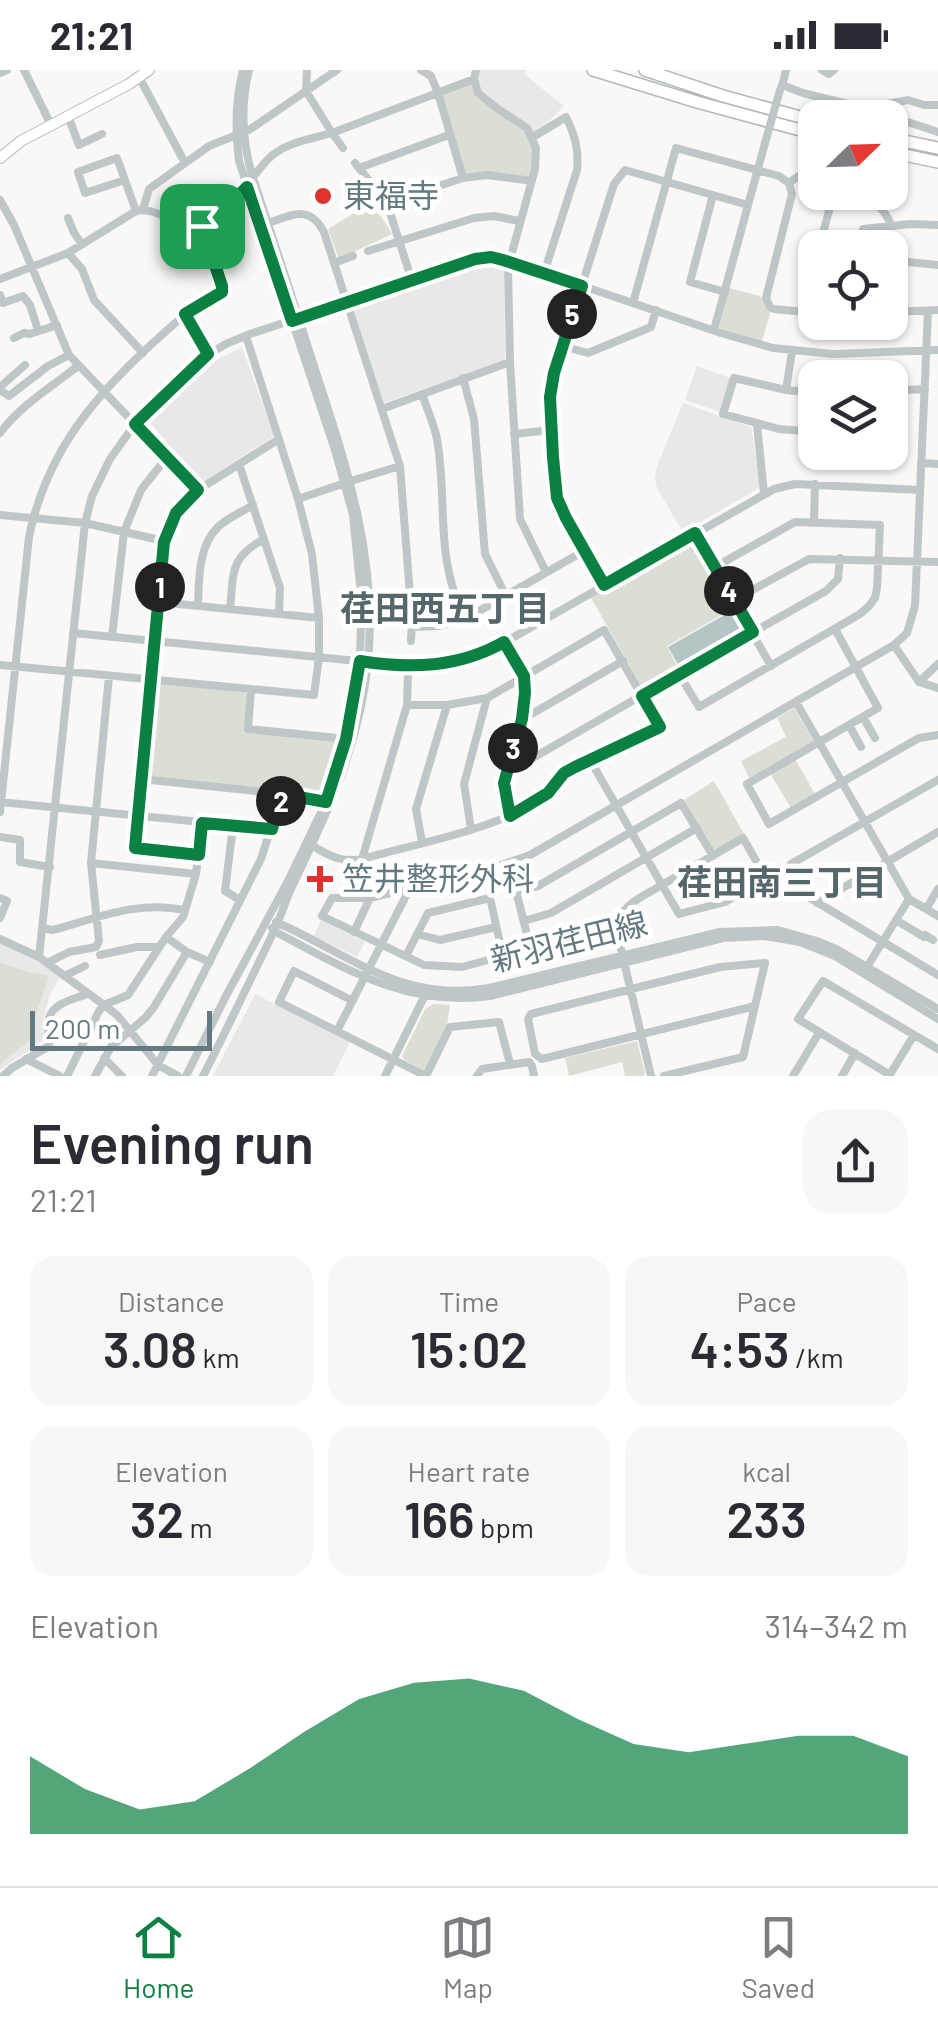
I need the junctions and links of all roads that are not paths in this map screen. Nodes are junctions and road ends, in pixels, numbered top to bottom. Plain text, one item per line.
1 (149, 70) edge
2 (232, 70) edge
3 (307, 70) edge
4 (336, 70) edge
5 (421, 70) edge
6 (593, 70) edge
7 (644, 70) edge
8 (786, 70) edge
9 (822, 70) edge
10 (834, 70) edge
11 (26, 72) edge
12 (244, 72) edge
13 (475, 74) edge
14 (139, 77) junction
15 (781, 88) junction
16 (306, 91) junction
17 (438, 92) junction
18 (831, 100) edge
19 (908, 102) edge
20 (938, 105) edge
21 (68, 116) junction
22 (798, 116) edge
23 (908, 122) edge
24 (51, 125) junction
25 (798, 129) edge
26 (332, 132) junction
27 (938, 132) edge
28 (239, 133) junction
29 (449, 135) junction
30 (533, 136) junction
31 (99, 137) dead end
32 (908, 142) edge
33 (343, 148) dead end
34 (938, 148) edge
35 (908, 156) edge
36 (0, 158) edge
37 (938, 162) edge
38 (185, 163) junction
39 (758, 170) junction
40 (798, 176) edge
41 (463, 178) junction
42 (125, 180) junction
43 (532, 181) junction
44 (250, 182) junction
45 (667, 182) junction
46 (789, 184) junction
47 (713, 194) junction
48 (0, 200) edge
49 (387, 203) junction
50 (748, 205) junction
51 (140, 210) junction
52 (882, 210) edge
53 (68, 218) dead end
54 (519, 221) junction
55 (268, 224) junction
56 (892, 225) junction
57 (938, 225) edge
58 (202, 226) junction
59 (863, 230) edge
60 (400, 241) junction
61 (82, 244) junction
62 (368, 251) dead end
63 (68, 253) junction
64 (353, 256) dead end
65 (509, 262) junction
66 (908, 262) edge
67 (334, 263) junction
68 (938, 265) edge
69 (31, 266) junction
70 (544, 273) junction
71 (0, 279) edge
72 (412, 280) junction
73 (582, 286) junction
74 (725, 292) junction
75 (0, 295) edge
76 (347, 303) junction
77 (634, 303) junction
78 (656, 310) junction
79 (933, 310) edge
80 (908, 311) edge
81 (798, 312) edge
82 (185, 314) junction
83 (295, 320) junction
84 (57, 325) junction
85 (38, 330) junction
86 (714, 330) junction
87 (246, 336) junction
88 (14, 338) dead end
89 (562, 346) junction
90 (926, 350) junction
91 (938, 350) edge
92 (792, 351) junction
93 (143, 354) junction
94 (208, 354) junction
95 (69, 355) junction
96 (510, 362) junction
97 (24, 365) dead end
98 (78, 366) junction
99 (463, 378) junction
100 (0, 388) edge
101 (924, 389) junction
102 (786, 390) junction
103 (908, 390) edge
104 (798, 391) edge
105 (105, 393) junction
106 (422, 394) junction
107 (382, 408) junction
108 (135, 424) junction
109 (757, 425) junction
110 (551, 430) junction
111 (0, 431) edge
112 (798, 431) edge
113 (514, 434) junction
114 (279, 439) junction
115 (167, 457) junction
116 (921, 463) junction
117 (240, 464) junction
118 (938, 464) edge
119 (400, 466) junction
120 (348, 482) junction
121 (814, 484) junction
122 (198, 490) junction
123 (920, 490) junction
124 (764, 493) junction
125 (298, 499) junction
126 (253, 505) junction
127 (0, 514) edge
128 (33, 518) junction
129 (814, 522) junction
130 (84, 523) junction
131 (124, 532) junction
132 (695, 533) junction
133 (264, 539) junction
134 (164, 542) junction
135 (584, 551) junction
136 (840, 558) junction
137 (878, 559) junction
138 (918, 561) junction
139 (938, 562) edge
140 (714, 567) junction
141 (546, 572) junction
142 (604, 585) junction
143 (506, 596) junction
144 (734, 600) junction
145 (159, 602) junction
146 (198, 605) junction
147 (230, 608) junction
148 (278, 613) junction
149 (319, 618) junction
150 (465, 619) junction
151 (412, 627) junction
152 (835, 629) junction
153 (753, 632) junction
154 (73, 633) junction
155 (112, 637) junction
156 (411, 640) dead end
157 (155, 641) junction
158 (504, 642) junction
159 (894, 645) junction
160 (319, 657) junction
161 (364, 661) junction
162 (622, 661) junction
163 (938, 664) edge
164 (0, 665) edge
165 (16, 666) junction
166 (772, 666) junction
167 (856, 668) junction
168 (68, 672) junction
169 (408, 674) dead end
170 (680, 674) junction
171 (109, 676) junction
172 (524, 676) junction
173 (150, 679) junction
174 (919, 682) junction
175 (938, 688) edge
176 (251, 690) junction
177 (642, 696) junction
178 (487, 698) junction
179 (796, 702) junction
180 (447, 705) junction
181 (407, 706) junction
182 (863, 717) junction
183 (522, 719) junction
184 (849, 725) junction
185 (938, 734) edge
186 (875, 738) dead end
187 (346, 739) junction
188 (819, 742) junction
189 (861, 747) dead end
190 (590, 760) junction
191 (505, 774) junction
192 (141, 779) junction
193 (938, 780) edge
194 (842, 782) junction
195 (282, 794) junction
196 (326, 802) junction
197 (616, 805) junction
198 (1, 806) edge
199 (56, 807) junction
200 (97, 812) junction
201 (138, 816) junction
202 (510, 816) junction
203 (865, 822) junction
204 (202, 823) junction
205 (233, 826) junction
206 (472, 828) junction
207 (697, 828) junction
208 (272, 829) junction
209 (632, 831) junction
210 (938, 832) edge
211 (0, 837) edge
212 (422, 842) junction
213 (313, 846) junction
214 (199, 855) junction
215 (713, 856) junction
216 (647, 857) junction
217 (362, 859) junction
218 (888, 862) junction
219 (91, 863) junction
220 (50, 867) junction
221 (196, 874) junction
222 (662, 885) junction
223 (410, 888) junction
224 (938, 889) edge
225 (0, 898) edge
226 (370, 898) junction
227 (909, 898) junction
228 (240, 900) junction
229 (818, 902) junction
230 (926, 909) junction
231 (185, 910) junction
232 (938, 916) edge
233 (0, 918) edge
234 (96, 918) junction
235 (266, 920) junction
236 (896, 920) junction
237 (524, 921) junction
238 (276, 927) junction
239 (496, 927) junction
240 (44, 928) junction
241 (616, 928) junction
242 (354, 932) junction
243 (417, 934) junction
244 (166, 937) junction
245 (0, 939) edge
246 (933, 940) dead end
247 (883, 942) junction
248 (382, 945) junction
249 (160, 947) junction
250 (188, 952) junction
251 (100, 955) dead end
252 (406, 956) junction
253 (622, 959) junction
254 (44, 960) junction
255 (210, 962) junction
256 (85, 966) dead end
257 (865, 970) junction
258 (367, 974) junction
259 (938, 974) edge
260 (64, 976) junction
261 (630, 990) junction
262 (426, 993) junction
263 (87, 994) junction
264 (353, 1001) junction
265 (104, 1005) junction
266 (755, 1006) junction
267 (938, 1009) edge
268 (938, 1019) edge
269 (338, 1031) junction
270 (129, 1032) junction
271 (820, 1033) junction
272 (641, 1034) junction
273 (914, 1035) junction
274 (938, 1049) edge
275 (855, 1053) junction
276 (104, 1058) junction
277 (26, 1059) junction
278 (393, 1060) junction
279 (510, 1064) junction
280 (158, 1065) junction
281 (5, 1075) edge
282 (890, 1075) edge
283 (64, 1076) edge
284 (95, 1076) edge
285 (122, 1076) edge
286 (152, 1076) edge
287 (178, 1076) edge
288 (186, 1076) edge
289 (203, 1076) edge
290 (385, 1076) edge
291 (477, 1076) edge
292 (534, 1076) edge
293 (650, 1076) edge
294 (664, 1076) edge
295 (793, 1076) edge
296 (842, 1076) edge

1 - 14 main road
2 - 12 street
3 - 16 street
4 - 16 street
5 - 17 street
6 - 25 highway
7 - 22 highway
8 - 15 street
9 - 10 street
11 - 24 street
12 - 28 street
13 - 17 street
13 - 30 street
14 - 21 main road
14 - 38 street
15 - 18 street
15 - 39 street, bridge
16 - 26 street
16 - 28 street
17 - 26 street
17 - 29 street
19 - 20 street
21 - 24 main road
21 - 31 street
23 - 27 street
24 - 36 main road
26 - 33 street
26 - 44 street
28 - 38 street
28 - 44 street
29 - 41 street
29 - 49 street
30 - 43 street
30 - 70 street
32 - 34 highway
35 - 37 highway
38 - 51 street
39 - 45 street
39 - 46 street
39 - 50 street
40 - 46 street
41 - 43 street
41 - 49 street
42 - 42 street
42 - 51 street
43 - 54 street
44 - 55 street
44 - 58 street
44 - 83 street
45 - 47 street
45 - 73 street
45 - 77 street
46 - 81 street
47 - 50 street
47 - 74 street
48 - 69 street
49 - 60 street
50 - 74 street
51 - 58 street
51 - 61 street
52 - 56 street
53 - 61 street
54 - 60 street
54 - 65 street
55 - 67 street
55 - 83 street
56 - 57 street
56 - 59 street
58 - 82 street
60 - 62 street
60 - 72 street
61 - 63 street
63 - 69 street
63 - 93 street
64 - 67 street
65 - 70 street
65 - 72 street
65 - 96 street
66 - 68 street
67 - 76 street
69 - 71 street
69 - 84 street
70 - 73 street
72 - 76 street
73 - 77 street
73 - 89 street
74 - 86 street
75 - 85 street
76 - 83 street
76 - 107 street
77 - 78 street
78 - 86 street
78 - 89 street
79 - 80 street
79 - 90 street
82 - 93 street
82 - 94 street
83 - 87 street
83 - 120 street
84 - 85 street
84 - 95 street
85 - 88 street
86 - 92 street
87 - 94 street
87 - 114 street
89 - 110 street
90 - 91 street
90 - 92 street
90 - 101 street
92 - 102 street
93 - 105 street
94 - 108 street
95 - 98 street
95 - 100 street
96 - 99 street
96 - 113 street
97 - 100 street
98 - 105 street
98 - 111 street
99 - 106 street
99 - 143 street
101 - 103 street
101 - 116 street
102 - 104 street
102 - 109 street
105 - 108 street
105 - 128 street
106 - 107 street
106 - 150 street
107 - 119 street
108 - 115 street
108 - 130 street
109 - 112 street
109 - 124 street
110 - 113 street
110 - 135 street
113 - 141 street
114 - 117 street
114 - 125 street
115 - 122 street
115 - 131 street
116 - 118 street
116 - 123 street
117 - 122 street
117 - 126 street
119 - 120 street
119 - 151 street
120 - 125 street
120 - 161 street
121 - 123 street
121 - 124 street
121 - 129 street
122 - 134 street
123 - 138 street
124 - 132 street
125 - 149 street
126 - 133 street
126 - 146 street
127 - 128 street
128 - 130 street
128 - 165 street
129 - 137 street
129 - 140 street
130 - 131 street
130 - 154 street
131 - 134 street
131 - 155 street
132 - 140 street
132 - 142 street
133 - 147 street
133 - 148 street
134 - 145 street
135 - 141 street
135 - 142 street
136 - 137 street
136 - 144 street
136 - 153 street
137 - 138 street
137 - 152 street
138 - 139 street
138 - 159 street
140 - 144 street
141 - 143 street
142 - 158 street
143 - 150 street
144 - 153 street
145 - 146 street
145 - 157 street
146 - 147 street
147 - 148 street
148 - 149 street
149 - 160 street
150 - 151 street
151 - 156 street
152 - 166 street
152 - 167 street
153 - 166 street
153 - 170 street
154 - 155 street
154 - 168 street
155 - 157 street
157 - 160 street
157 - 173 street
158 - 161 street
158 - 172 street
159 - 167 street
159 - 174 street
160 - 161 street
160 - 176 street
161 - 187 street
161 - 213 street
162 - 172 street
162 - 177 street
162 - 183 street
163 - 174 street
164 - 165 street
165 - 168 street
165 - 198 street
166 - 170 street
167 - 179 street
167 - 182 street
168 - 171 street
168 - 199 street
169 - 181 street
170 - 177 street
171 - 173 street
171 - 200 street
172 - 178 street
172 - 183 street
173 - 176 street
173 - 192 street
174 - 175 street
176 - 187 street
177 - 190 street
177 - 191 street
178 - 180 street
178 - 206 street
179 - 188 street
179 - 197 street
180 - 181 street
180 - 212 street
181 - 217 street
182 - 184 street
182 - 186 street
183 - 191 street
184 - 188 street
184 - 189 street
185 - 194 street
187 - 196 street
188 - 194 street
188 - 194 street
190 - 197 street
190 - 202 street
191 - 202 street
192 - 195 street
192 - 201 street
193 - 203 street
194 - 203 street
195 - 196 street
195 - 208 street
196 - 235 street
197 - 209 street
197 - 223 street
198 - 199 street
199 - 200 street
199 - 220 street
200 - 201 street
200 - 219 street
201 - 204 street
201 - 214 street
202 - 206 street
203 - 218 street
203 - 229 street
204 - 205 street
204 - 214 street
205 - 208 street
205 - 228 street
206 - 212 street
207 - 209 street
207 - 215 street
207 - 216 street
208 - 228 street
209 - 216 street
209 - 237 street
210 - 218 street
211 - 220 street
212 - 217 street
213 - 217 street
213 - 238 street
214 - 221 street
215 - 222 street
215 - 222 street
216 - 222 street
216 - 237 street
218 - 227 street
218 - 229 street
219 - 221 street
219 - 234 street
220 - 240 street
221 - 231 street
222 - 241 street
223 - 226 street
223 - 248 street
224 - 230 street
225 - 233 street
226 - 242 street
226 - 242 street
227 - 230 street
227 - 236 street
228 - 255 street
229 - 247 street
230 - 232 street
231 - 234 street
231 - 244 street
234 - 240 street
234 - 254 street
235 - 238 street, 新羽荏田線
235 - 288 street
236 - 246 street
236 - 247 street
237 - 241 street
238 - 258 street, 新羽荏田線
238 - 289 street
239 - 243 street
239 - 243 street
239 - 252 street
240 - 254 street
241 - 253 street
242 - 248 street
243 - 252 street
244 - 249 street
244 - 250 street
245 - 254 street
247 - 257 street
247 - 259 street
248 - 252 street
248 - 258 street
249 - 251 street
249 - 265 street
250 - 255 street
250 - 270 street
253 - 257 street, 新羽荏田線
253 - 261 street
253 - 262 street, 新羽荏田線
254 - 260 street
255 - 280 street
256 - 260 street
257 - 267 street, 新羽荏田線
257 - 268 street, 新羽荏田線
258 - 262 street, 新羽荏田線
258 - 264 street
260 - 263 street
261 - 266 street
261 - 272 street
261 - 272 street
262 - 278 street
263 - 265 street
263 - 277 street
264 - 269 street
264 - 269 street
265 - 270 street
265 - 283 street
266 - 272 street
266 - 294 street
269 - 278 street
270 - 276 street
270 - 280 street
271 - 273 street
271 - 275 street
271 - 295 street
272 - 293 street
273 - 274 street
273 - 282 street
275 - 282 street
275 - 296 street
276 - 284 street
276 - 285 street
277 - 281 street
277 - 283 street
278 - 279 street
278 - 290 street
279 - 291 street
279 - 292 street
280 - 286 street
280 - 287 street

